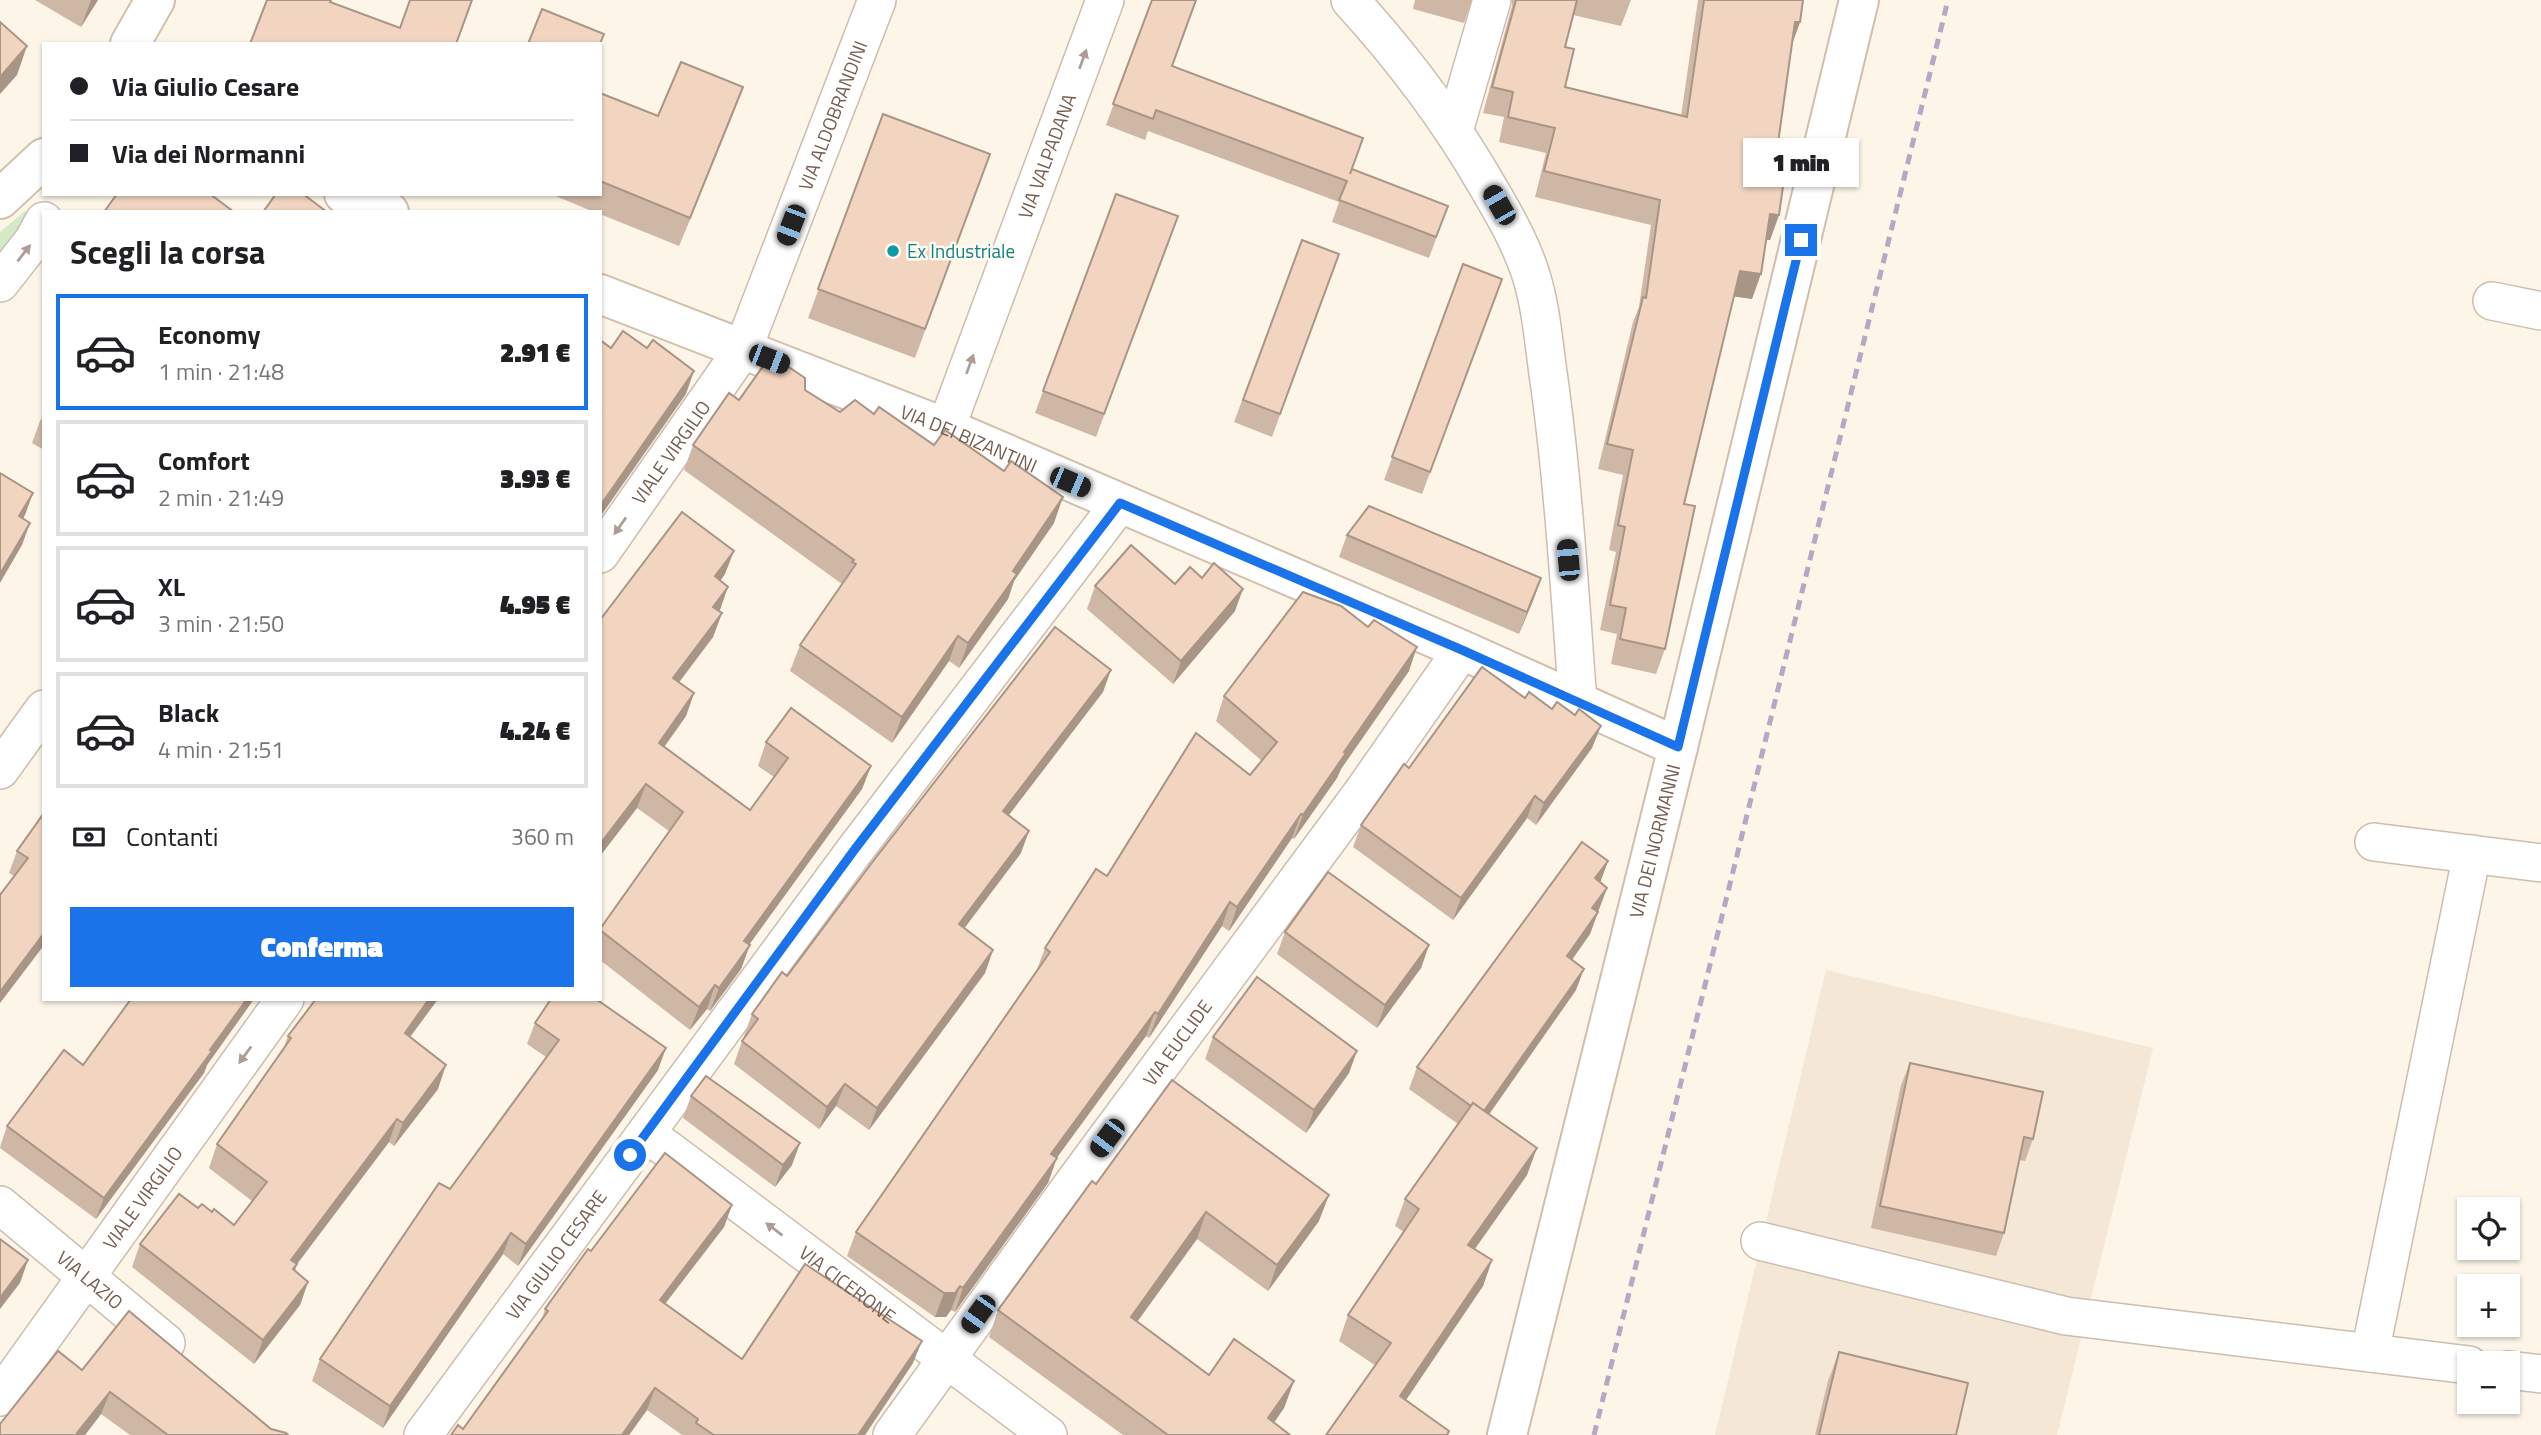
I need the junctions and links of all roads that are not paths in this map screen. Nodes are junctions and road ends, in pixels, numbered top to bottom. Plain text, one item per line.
1 (155, 0) edge
2 (877, 0) edge
3 (1105, 0) edge
4 (1350, 0) edge
5 (1492, 0) edge
6 (1859, 0) edge
7 (131, 42) edge
8 (1454, 131) junction
9 (42, 160) edge
10 (349, 196) edge
11 (0, 199) edge
12 (384, 210) edge
13 (42, 225) edge
14 (0, 283) edge
15 (602, 295) edge
16 (2491, 301) dead end
17 (2541, 311) edge
18 (743, 349) junction
19 (946, 428) junction
20 (1120, 503) junction
21 (602, 551) edge
22 (1462, 650) junction
23 (1578, 703) junction
24 (42, 712) edge
25 (1678, 747) junction
26 (0, 770) edge
27 (2374, 842) dead end
28 (2472, 854) junction
29 (2541, 863) edge
30 (284, 1001) edge
31 (646, 1133) junction
32 (0, 1205) edge
33 (1760, 1241) dead end
34 (88, 1278) junction
35 (2370, 1353) junction
36 (946, 1358) junction
37 (2457, 1364) edge
38 (192, 1365) edge
39 (2520, 1371) edge
40 (2541, 1374) edge
41 (0, 1396) edge
42 (898, 1433) edge
43 (423, 1435) edge
44 (1048, 1435) edge
45 (1507, 1435) edge

1 - 7 street
2 - 18 street, VIA ALDOBRANDINI
19 -> 3 street, VIA VALPADANA
4 - 8 street
5 - 8 street
6 - 25 street, VIA DEI NORMANNI
8 - 23 street
9 - 11 street
10 - 12 street
14 -> 13 street
15 - 18 street, VIA DEI BIZANTINI
16 - 17 street
18 - 19 street, VIA DEI BIZANTINI
18 -> 21 street, VIALE VIRGILIO
19 - 20 street, VIA DEI BIZANTINI
20 - 22 street, VIA DEI BIZANTINI
20 - 31 street, VIA GIULIO CESARE
22 - 23 street, VIA DEI BIZANTINI
22 - 36 street, VIA EUCLIDE
23 - 25 street, VIA DEI BIZANTINI
24 - 26 street
25 - 45 street, VIA DEI NORMANNI
27 - 28 street
28 - 29 street
28 - 35 street
30 -> 34 street, VIALE VIRGILIO
36 -> 31 street, VIA CICERONE
31 - 43 street, VIA GIULIO CESARE
32 - 34 street, VIA LAZIO
33 - 35 street
34 - 38 street, VIA LAZIO
34 - 41 street, VIALE VIRGILIO
35 - 37 street
36 - 42 street, VIA EUCLIDE
36 - 44 street, VIA CICERONE
39 - 40 street

